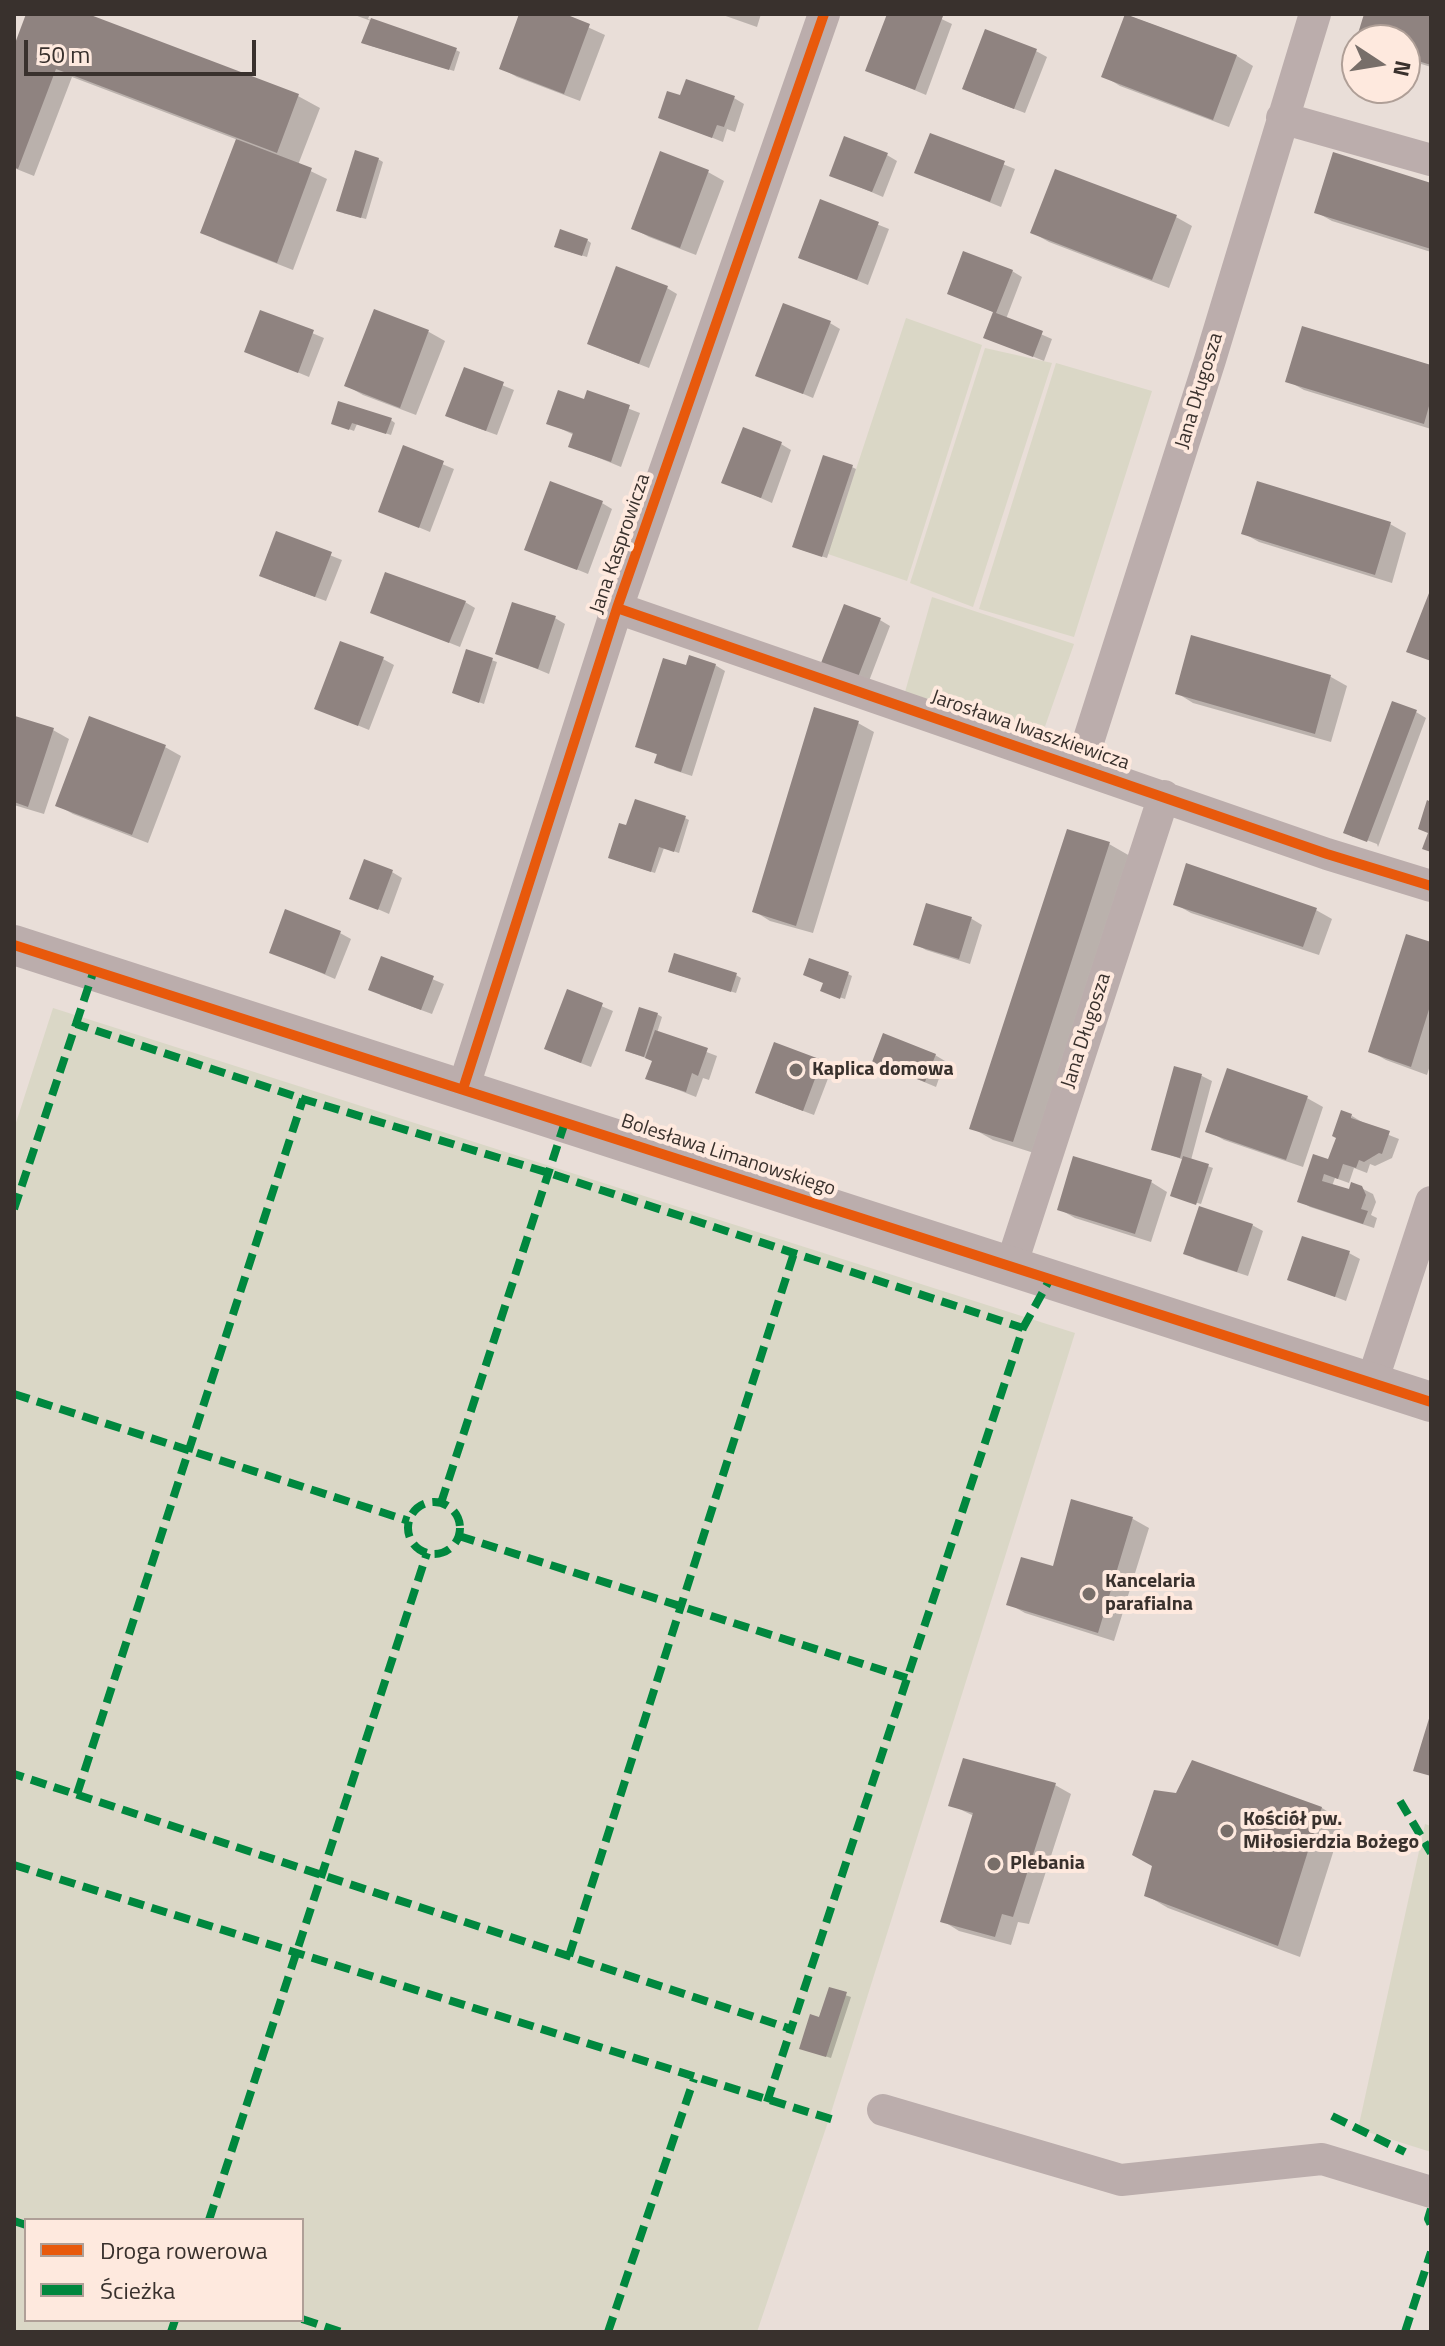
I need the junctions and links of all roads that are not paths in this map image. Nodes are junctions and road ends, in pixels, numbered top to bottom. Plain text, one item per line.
1 (824, 14) edge
2 (1315, 14) edge
3 (1282, 118) junction
4 (1431, 160) edge
5 (617, 608) junction
6 (1080, 767) junction
7 (1164, 796) junction
8 (1431, 886) edge
9 (14, 945) edge
10 (463, 1089) junction
11 (1431, 1202) edge
12 (1011, 1266) junction
13 (1372, 1382) junction
14 (1431, 1402) edge
15 (883, 2110) dead end
16 (1431, 2192) edge

1 - 5 street, Jana Kasprowicza
2 - 3 street, Jana Długosza
3 - 4 street
3 - 6 street, Jana Długosza
5 - 6 street, Jarosława Iwaszkiewicza
5 - 10 street, Jana Kasprowicza
6 - 7 street, Jarosława Iwaszkiewicza
7 - 8 street, Jarosława Iwaszkiewicza
7 - 12 street, Jana Długosza
9 - 10 street, Bolesława Limanowskiego
10 - 12 street, Bolesława Limanowskiego
11 - 13 street
12 - 13 street, Bolesława Limanowskiego
13 - 14 street, Bolesława Limanowskiego
15 - 16 street

